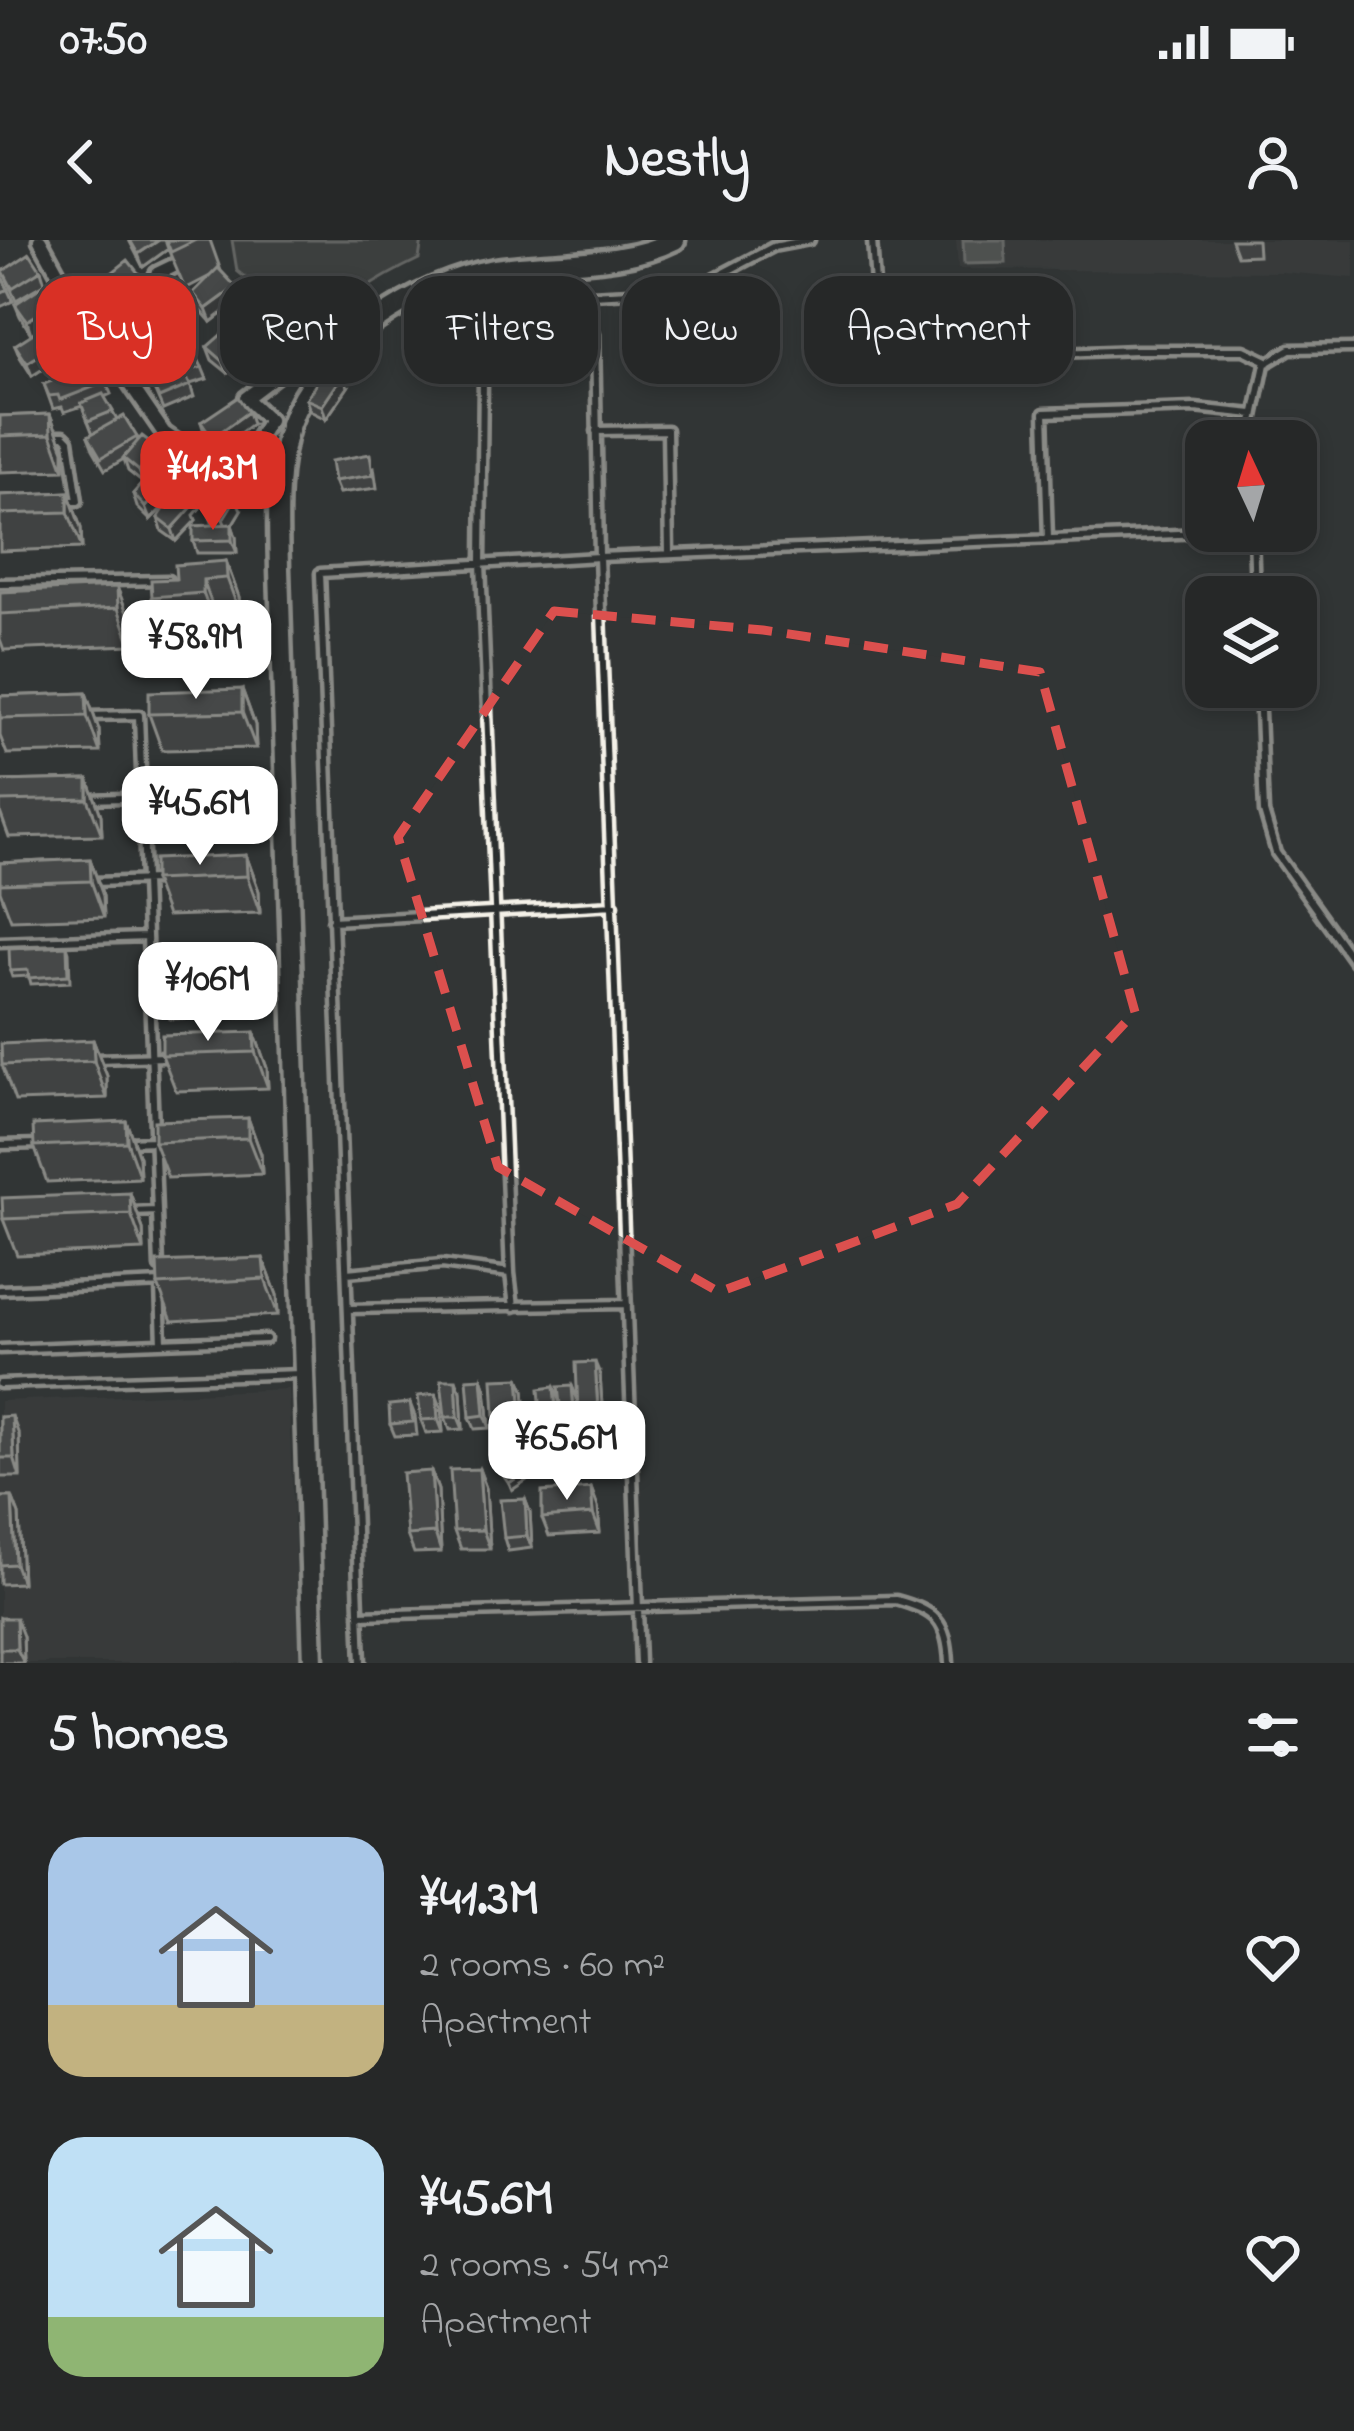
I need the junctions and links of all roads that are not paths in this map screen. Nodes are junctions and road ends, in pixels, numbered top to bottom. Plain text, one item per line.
1 (40, 240) edge
2 (675, 240) edge
3 (810, 240) edge
4 (872, 240) edge
5 (205, 250) dead end
6 (62, 276) edge
7 (158, 276) edge
8 (598, 295) edge
9 (1354, 348) edge
10 (1270, 362) junction
11 (131, 384) edge
12 (264, 384) edge
13 (483, 384) edge
14 (596, 384) edge
15 (1253, 414) junction
16 (1252, 420) edge
17 (596, 431) junction
18 (43, 436) edge
19 (232, 481) junction
20 (58, 502) edge
21 (278, 505) junction
22 (1185, 534) edge
23 (1048, 539) junction
24 (669, 554) junction
25 (599, 557) junction
26 (481, 563) junction
27 (177, 580) edge
28 (0, 583) edge
29 (1260, 708) edge
30 (160, 714) edge
31 (139, 715) junction
32 (69, 717) edge
33 (164, 796) edge
34 (142, 798) junction
35 (71, 800) edge
36 (167, 880) edge
37 (145, 881) junction
38 (83, 882) edge
39 (614, 905) junction
40 (496, 911) junction
41 (332, 921) junction
42 (147, 938) junction
43 (0, 942) edge
44 (1354, 962) edge
45 (174, 1057) edge
46 (152, 1058) junction
47 (86, 1059) edge
48 (176, 1140) edge
49 (154, 1141) junction
50 (110, 1142) edge
51 (44, 1144) edge
52 (0, 1145) edge
53 (157, 1211) junction
54 (112, 1213) edge
55 (510, 1273) junction
56 (347, 1274) junction
57 (183, 1282) edge
58 (160, 1283) junction
59 (0, 1290) edge
60 (627, 1304) junction
61 (514, 1307) junction
62 (348, 1309) junction
63 (266, 1339) dead end
64 (162, 1343) junction
65 (0, 1349) edge
66 (304, 1373) junction
67 (0, 1384) edge
68 (638, 1608) junction
69 (358, 1615) junction
70 (313, 1663) edge
71 (361, 1663) edge
72 (640, 1663) edge
73 (949, 1663) edge

1 - 6 street
2 - 21 street
3 - 8 lane
4 - 10 lane
5 - 7 street
9 - 10 lane
10 - 15 lane
11 - 19 street
12 - 19 street
13 - 26 lane
14 - 17 lane
15 - 16 lane
15 - 23 lane
17 - 24 lane
17 - 25 lane
18 - 20 lane
19 - 21 street
21 - 66 street
22 - 23 lane
23 - 24 lane
24 - 25 lane
25 - 26 lane
25 - 39 lane
26 - 40 lane
26 - 41 lane
27 - 28 lane
29 - 44 lane
30 - 31 lane
31 - 32 lane
31 - 34 lane
33 - 34 lane
34 - 35 lane
34 - 37 lane
36 - 37 lane
37 - 38 lane
37 - 42 lane
39 - 40 lane
39 - 60 lane
40 - 41 lane
40 - 55 lane
41 - 56 lane
42 - 43 lane
42 - 46 lane
45 - 46 lane
46 - 47 lane
46 - 49 lane
48 - 49 lane
49 - 50 lane
49 - 53 lane
51 - 52 lane
53 - 54 lane
53 - 58 lane
55 - 56 lane
55 - 61 lane
56 - 62 lane
57 - 58 lane
58 - 59 lane
58 - 64 lane
60 - 61 lane
60 - 68 lane
61 - 62 lane
62 - 69 lane
63 - 64 lane
64 - 65 lane
66 - 67 lane
66 - 70 street
68 - 69 lane
68 - 72 lane
68 - 73 lane
69 - 71 lane

